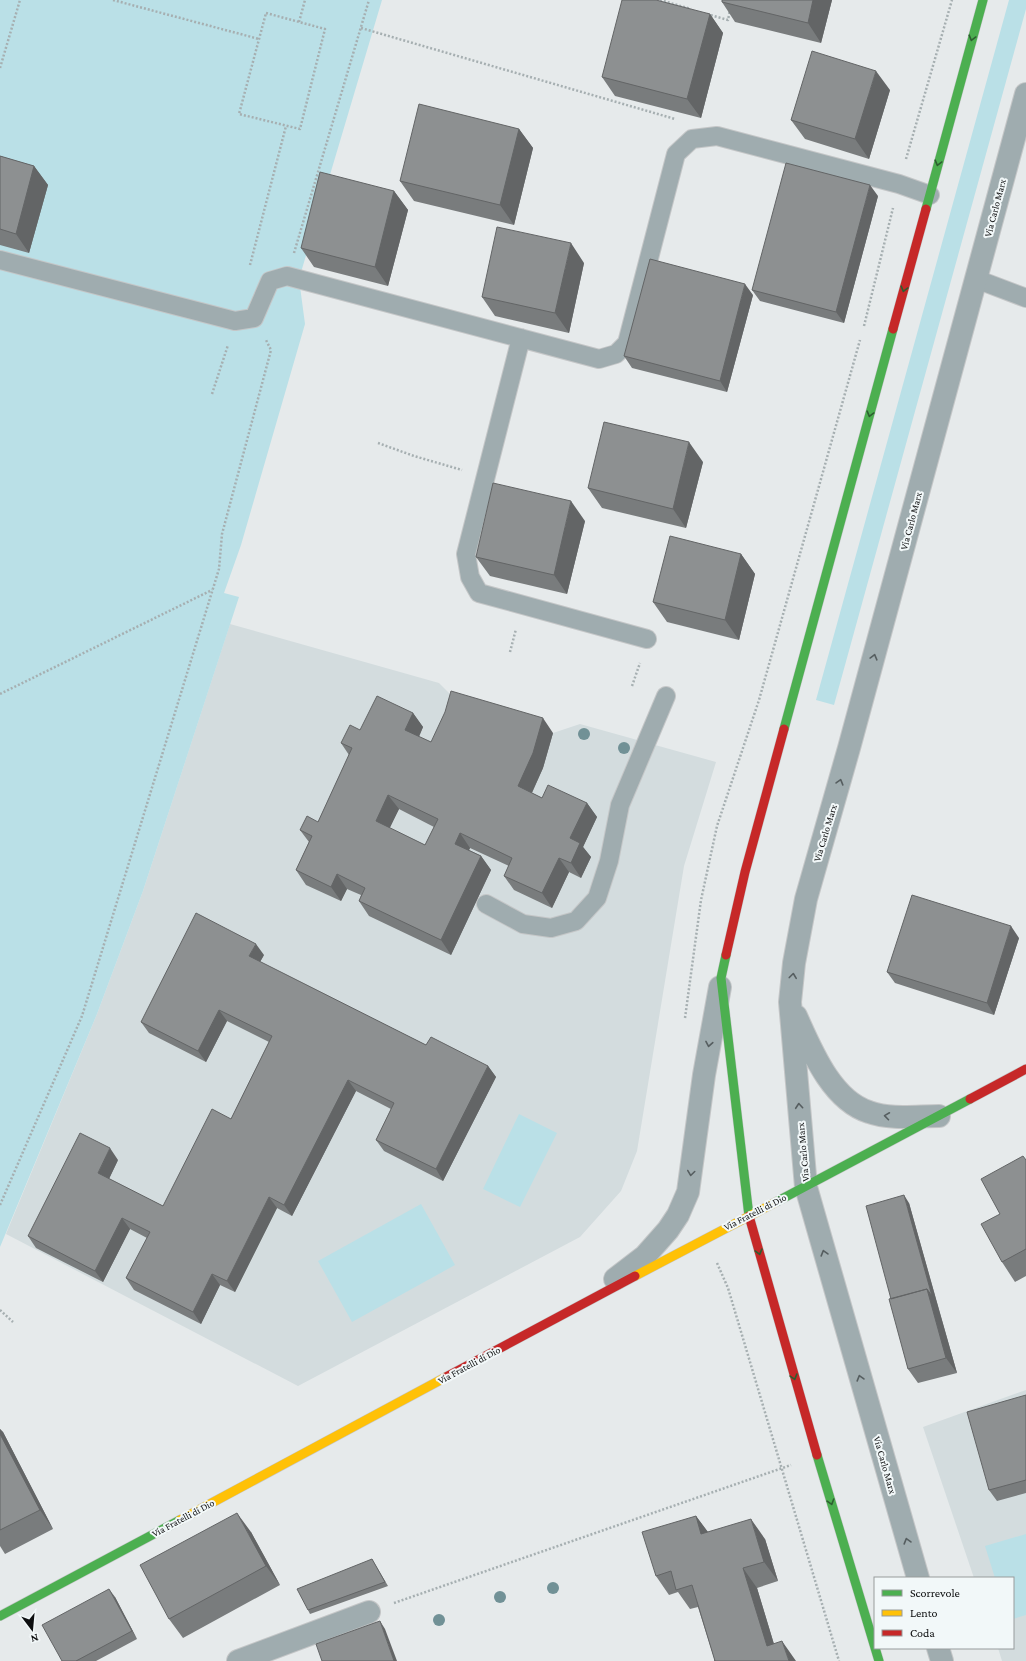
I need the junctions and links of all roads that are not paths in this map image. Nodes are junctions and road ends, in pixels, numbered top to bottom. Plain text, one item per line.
1 (983, 0) edge
2 (1026, 94) edge
3 (930, 195) junction
4 (0, 260) edge
5 (976, 279) junction
6 (1026, 298) edge
7 (521, 338) junction
8 (647, 640) dead end
9 (666, 696) dead end
10 (486, 904) dead end
11 (721, 978) junction
12 (790, 1002) junction
13 (1026, 1069) edge
14 (939, 1116) junction
15 (806, 1186) junction
16 (750, 1214) junction
17 (579, 1306) junction
18 (918, 1577) edge
19 (369, 1612) road end
20 (0, 1616) edge
21 (874, 1648) edge
22 (874, 1649) edge
23 (938, 1649) edge
24 (238, 1661) edge
25 (878, 1661) edge
26 (942, 1661) edge

1 -> 3 street
2 - 5 street, Via Carlo Marx
3 - 7 lane
3 -> 11 street
4 - 7 lane
5 - 6 lane
12 -> 5 street, Via Carlo Marx
7 - 8 lane
9 - 10 lane
11 - 16 street
11 -> 17 street
14 -> 12 street, Via Fratelli di Dio
15 -> 12 street, Via Carlo Marx
13 - 14 street, Via Fratelli di Dio
14 - 15 street, Via Fratelli di Dio
15 - 16 street, Via Fratelli di Dio
18 -> 15 street, Via Carlo Marx
16 - 17 street, Via Fratelli di Dio
16 -> 21 street
17 - 20 street, Via Fratelli di Dio
19 - 24 street
22 -> 25 street
23 - 26 street

